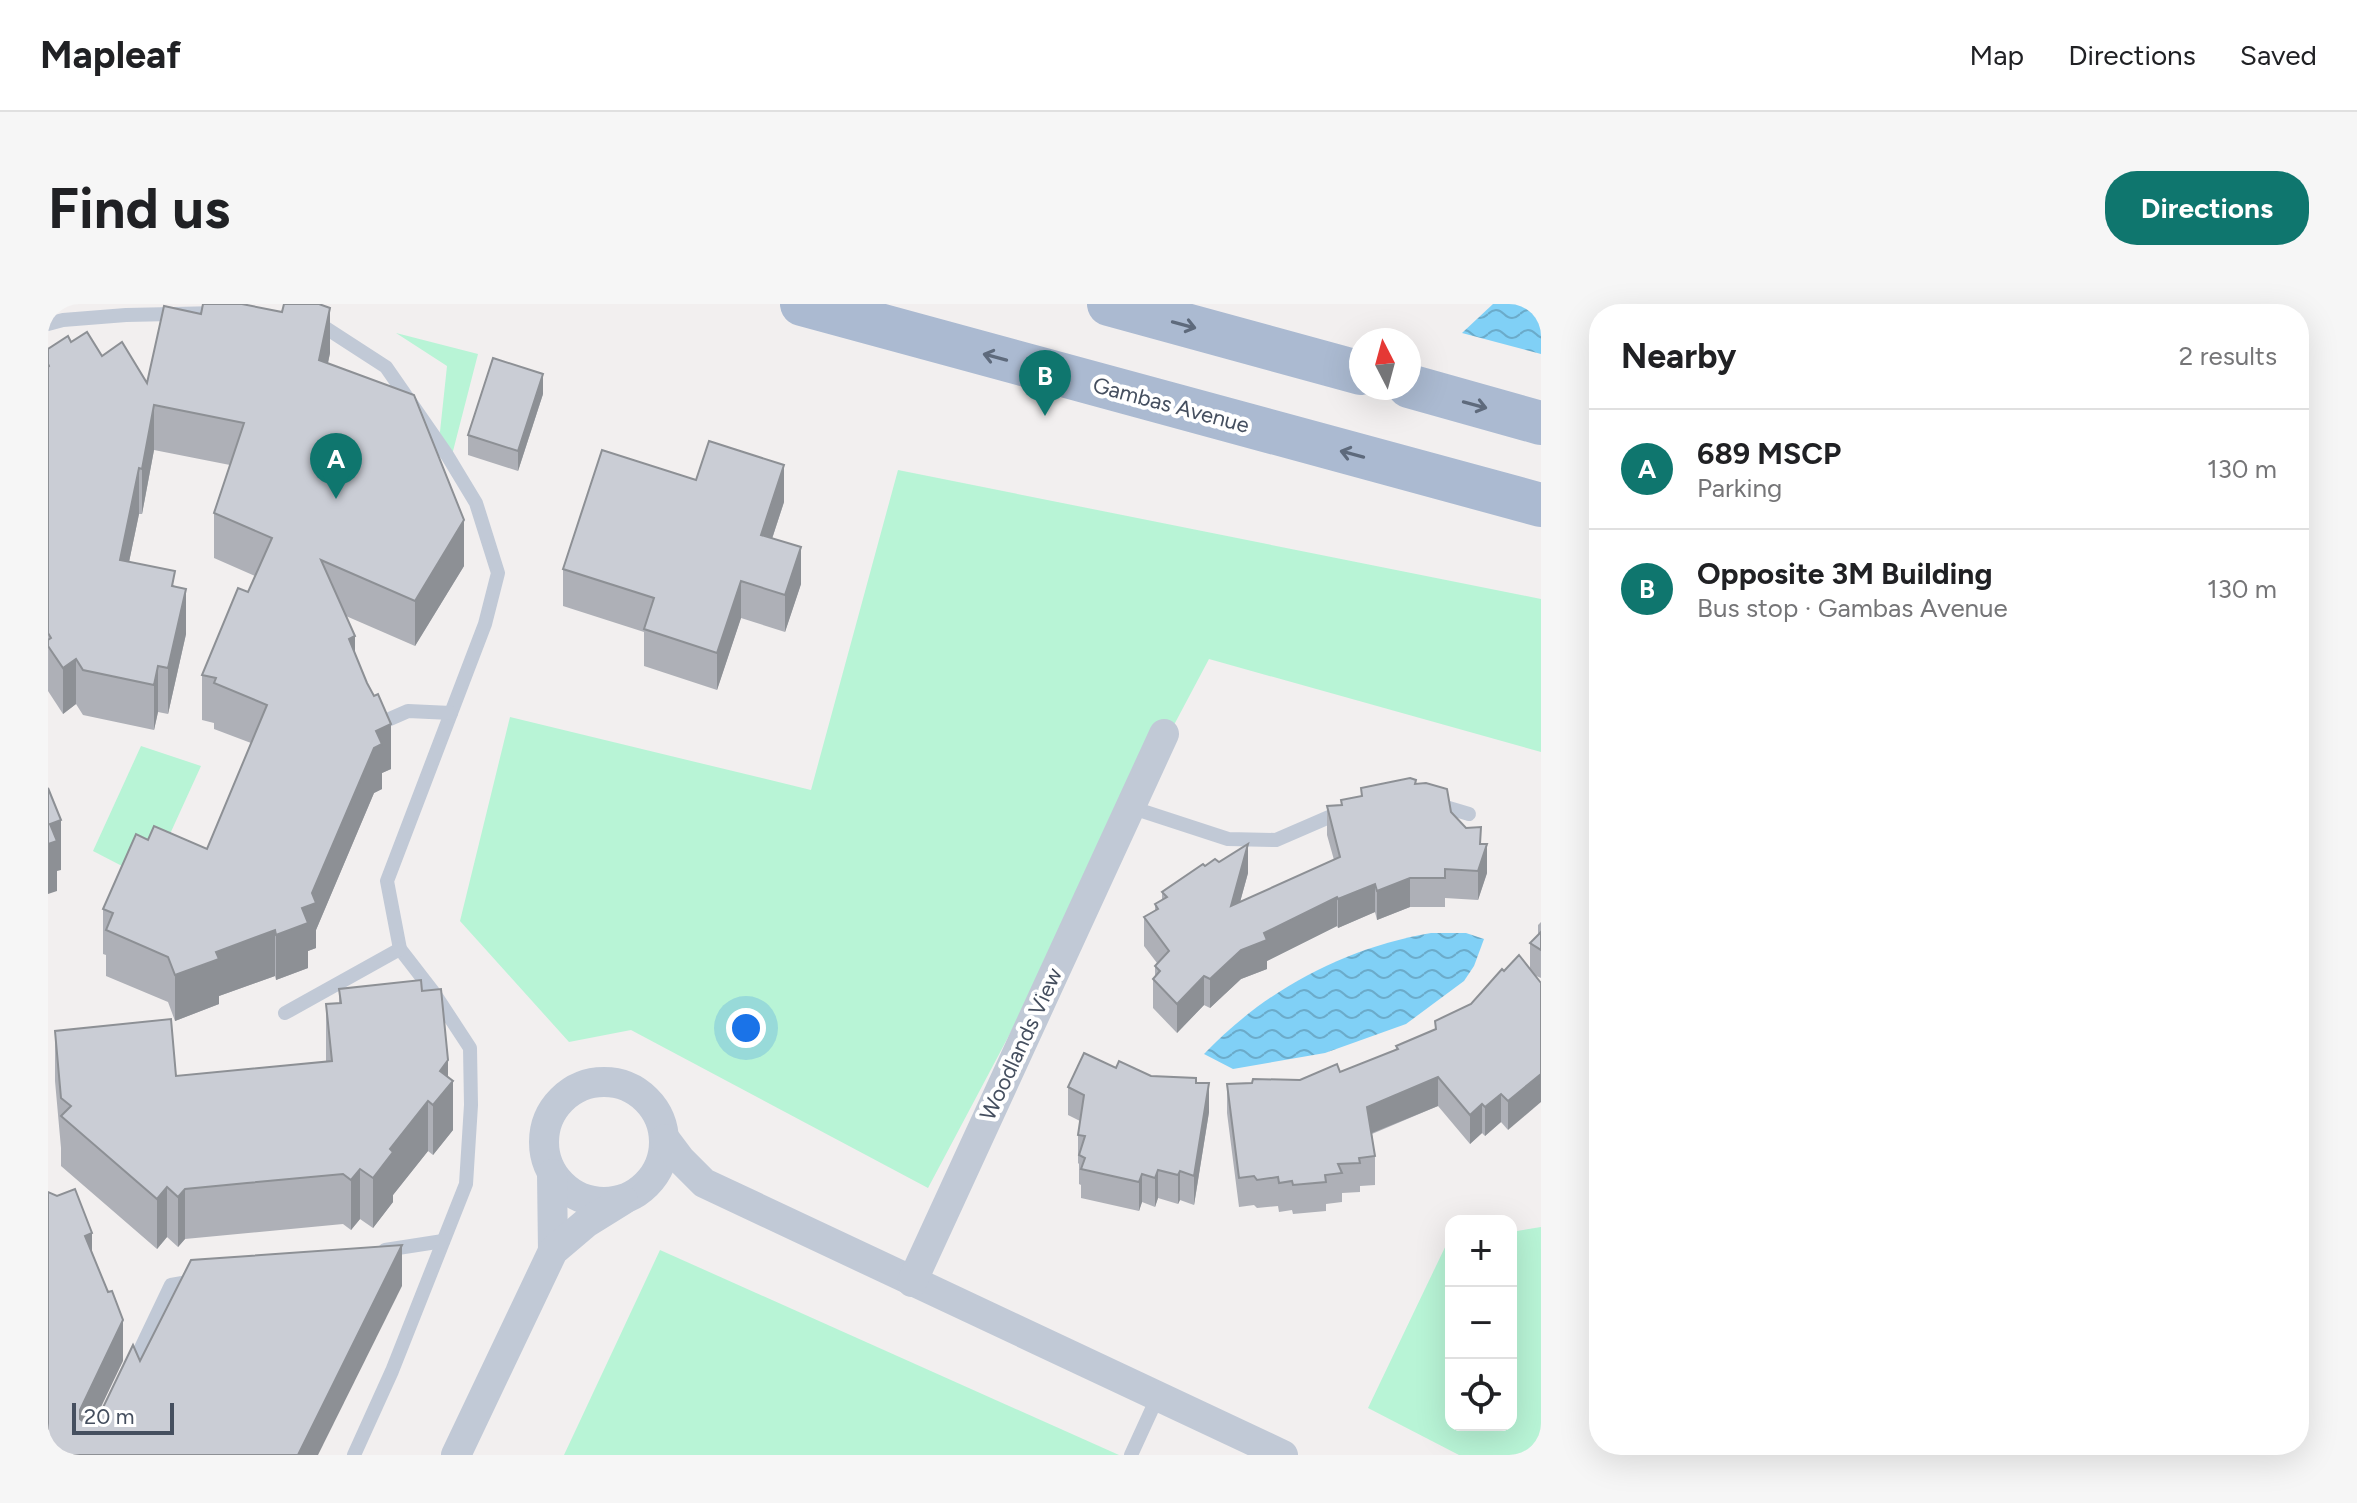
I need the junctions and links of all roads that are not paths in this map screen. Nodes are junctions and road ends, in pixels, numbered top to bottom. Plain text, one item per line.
1 (802, 304) edge
2 (1109, 304) edge
3 (235, 314) edge
4 (299, 319) edge
5 (48, 324) edge
6 (1349, 370) edge
7 (1421, 389) edge
8 (1541, 423) edge
9 (1541, 505) edge
10 (451, 713) junction
11 (376, 725) edge
12 (1164, 734) dead end
13 (1419, 799) edge
14 (1357, 805) edge
15 (1130, 807) junction
16 (1469, 814) dead end
17 (400, 949) junction
18 (285, 1013) dead end
19 (665, 1139) junction
20 (552, 1174) junction
21 (704, 1183) junction
22 (637, 1191) junction
23 (443, 1241) junction
24 (553, 1251) junction
25 (368, 1253) edge
26 (216, 1278) edge
27 (912, 1282) junction
28 (126, 1381) edge
29 (1158, 1396) junction
30 (354, 1455) edge
31 (456, 1455) edge
32 (1131, 1455) edge
33 (1283, 1455) edge

9 -> 1 main road, Gambas Avenue
2 -> 6 main road
3 - 5 lane
4 - 10 lane
7 -> 8 main road
10 - 11 lane
10 - 17 lane
12 - 15 street, Woodlands View
13 - 16 lane
14 - 15 lane
15 - 27 street, Woodlands View
17 - 18 lane
17 - 23 lane
19 - 20 street
19 - 21 street
19 - 22 street
20 - 22 street
20 - 24 street
21 - 22 street
21 - 27 street
22 - 24 street
23 - 25 lane
23 - 30 lane
24 - 31 street
26 - 28 lane
27 - 29 street
29 - 32 lane
29 - 33 street

